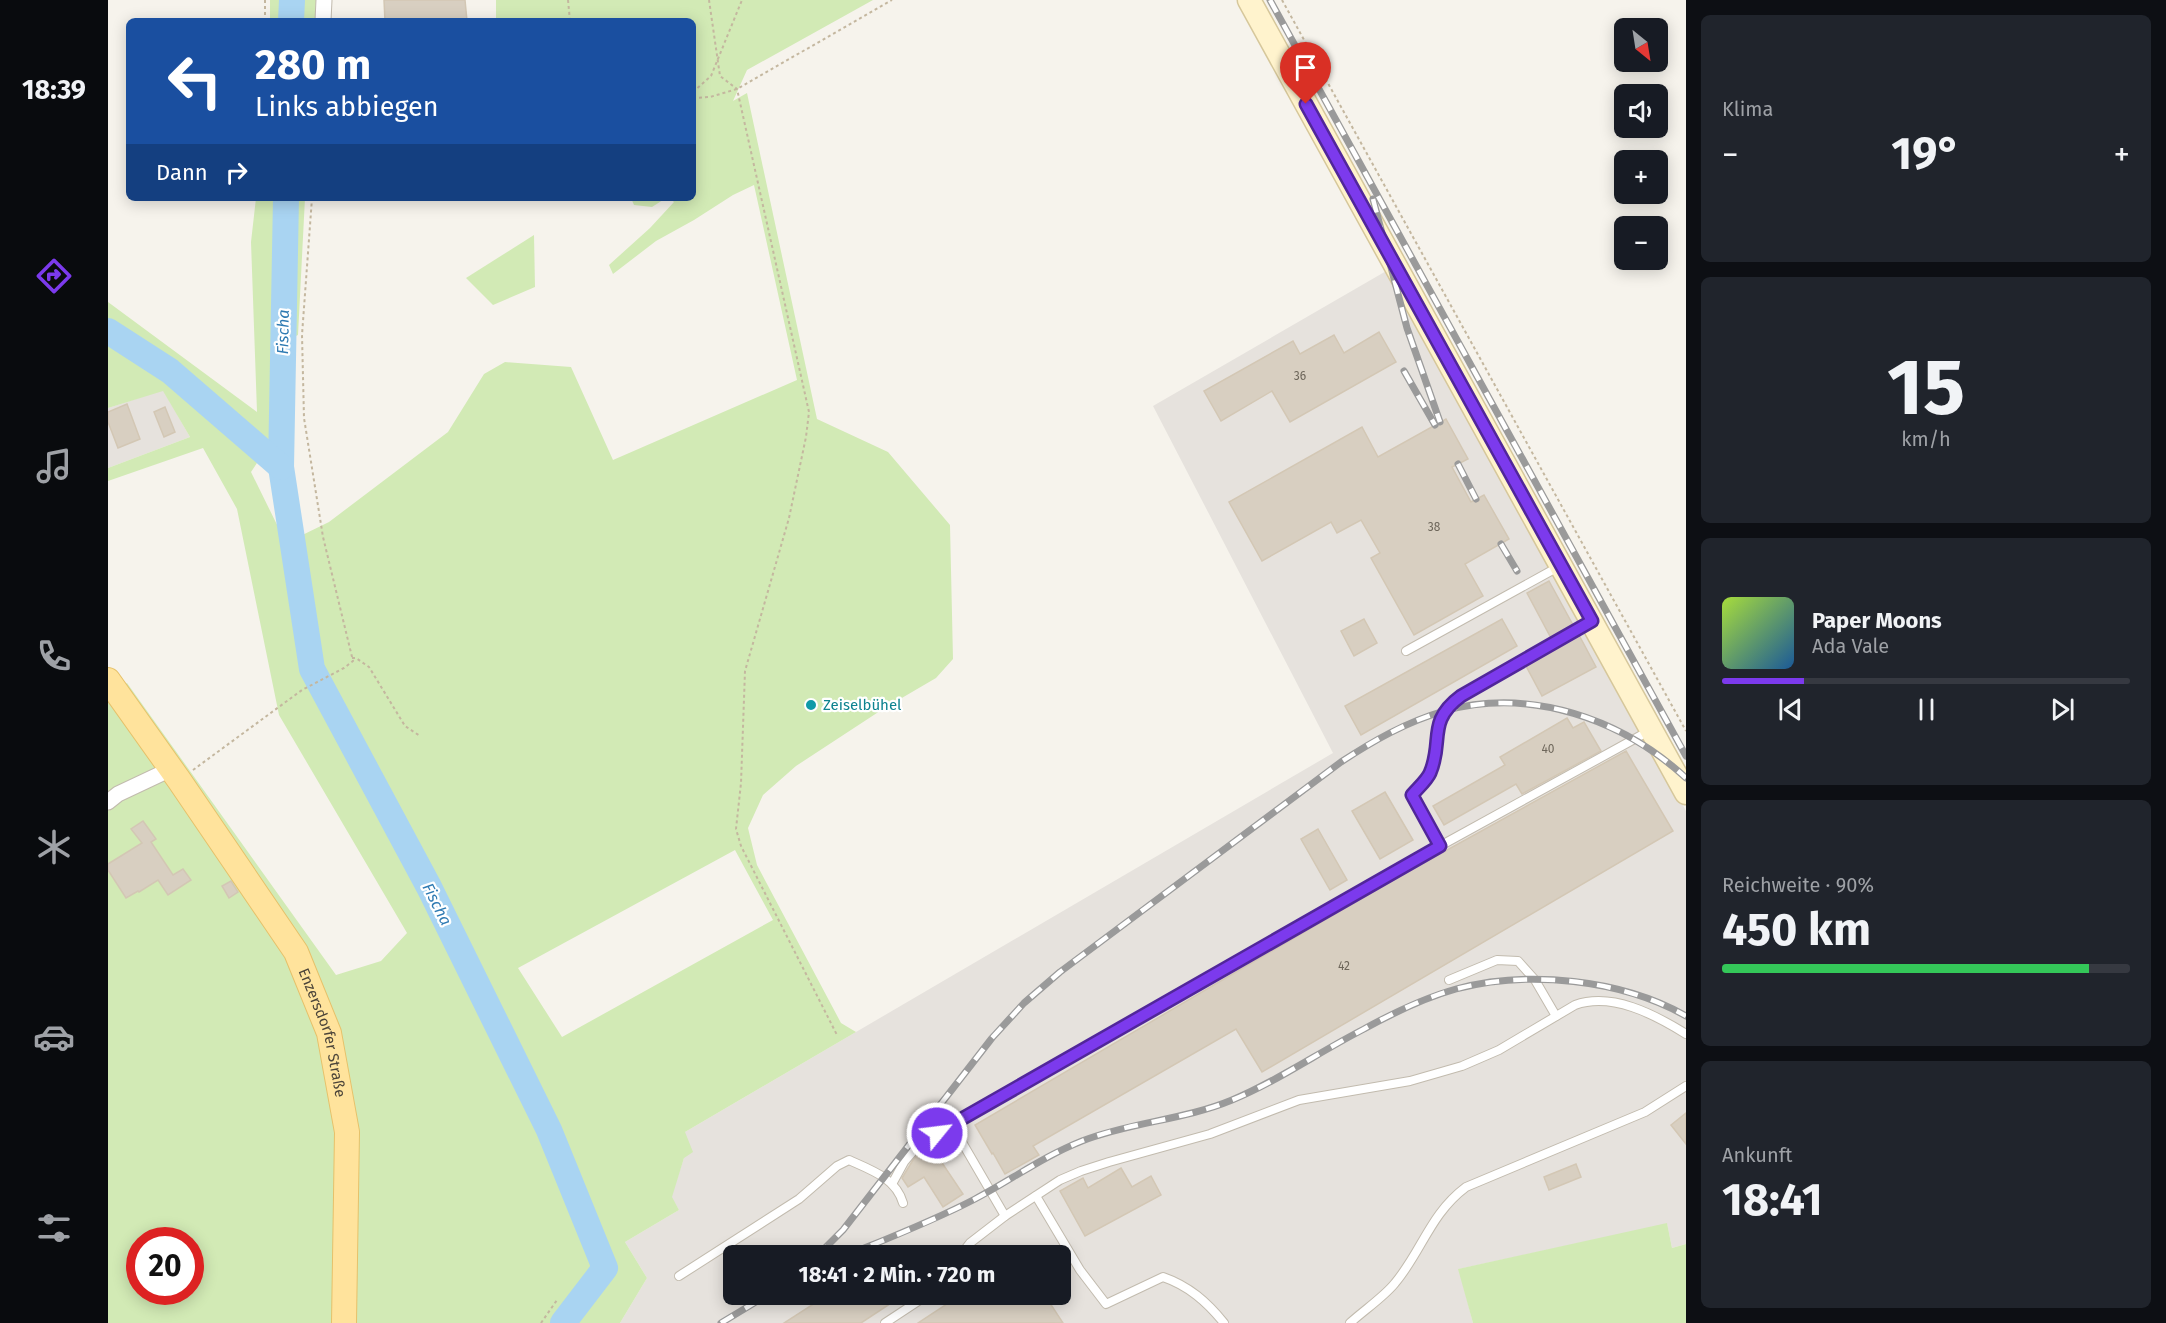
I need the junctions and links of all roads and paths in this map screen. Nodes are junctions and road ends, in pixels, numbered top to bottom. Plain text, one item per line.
1 (264, 0) edge
2 (324, 0) edge
3 (567, 0) edge
4 (709, 0) edge
5 (742, 0) edge
6 (892, 0) edge
7 (1249, 0) edge
8 (1282, 0) edge
9 (265, 18) edge
10 (323, 18) edge
11 (570, 18) edge
12 (717, 61) junction
13 (696, 89) edge
14 (737, 89) junction
15 (696, 98) edge
16 (312, 201) edge
17 (1561, 565) junction
18 (1592, 621) junction
19 (1407, 651) dead end
20 (352, 658) junction
21 (108, 680) edge
22 (1651, 730) junction
23 (1686, 732) edge
24 (420, 736) dead end
25 (179, 775) junction
26 (1686, 793) edge
27 (108, 802) edge
28 (1440, 846) junction
29 (1449, 980) dead end
30 (1556, 1016) junction
31 (1686, 1034) edge
32 (837, 1035) dead end
33 (1686, 1086) edge
34 (951, 1125) junction
35 (892, 1184) junction
36 (1036, 1196) junction
37 (903, 1203) dead end
38 (1005, 1216) junction
39 (969, 1245) edge
40 (679, 1276) dead end
41 (557, 1300) dead end
42 (912, 1305) edge
43 (345, 1323) edge
44 (541, 1323) edge
45 (885, 1323) edge
46 (1224, 1323) edge
47 (1350, 1323) edge

1 - 9 path
2 - 10 street
3 - 11 path
4 - 12 path
5 - 12 path
6 - 14 path
7 - 17 main road
8 - 23 path
12 - 13 path
12 - 14 path
14 - 15 path
14 - 32 path
16 - 20 path
17 - 18 main road
17 - 19 lane
18 - 22 main road
18 - 28 lane
20 - 24 path
20 - 25 path
21 - 25 main road, Enzersdorfer Straße
22 - 26 main road
22 - 28 lane
25 - 27 street
25 - 43 main road, Enzersdorfer Straße
28 - 34 lane
29 - 30 lane
30 - 31 lane
30 - 36 lane
33 - 47 lane
34 - 35 lane
34 - 38 lane
35 - 37 lane
35 - 40 lane
36 - 38 lane
36 - 46 lane
38 - 39 lane
41 - 44 path
42 - 45 lane

